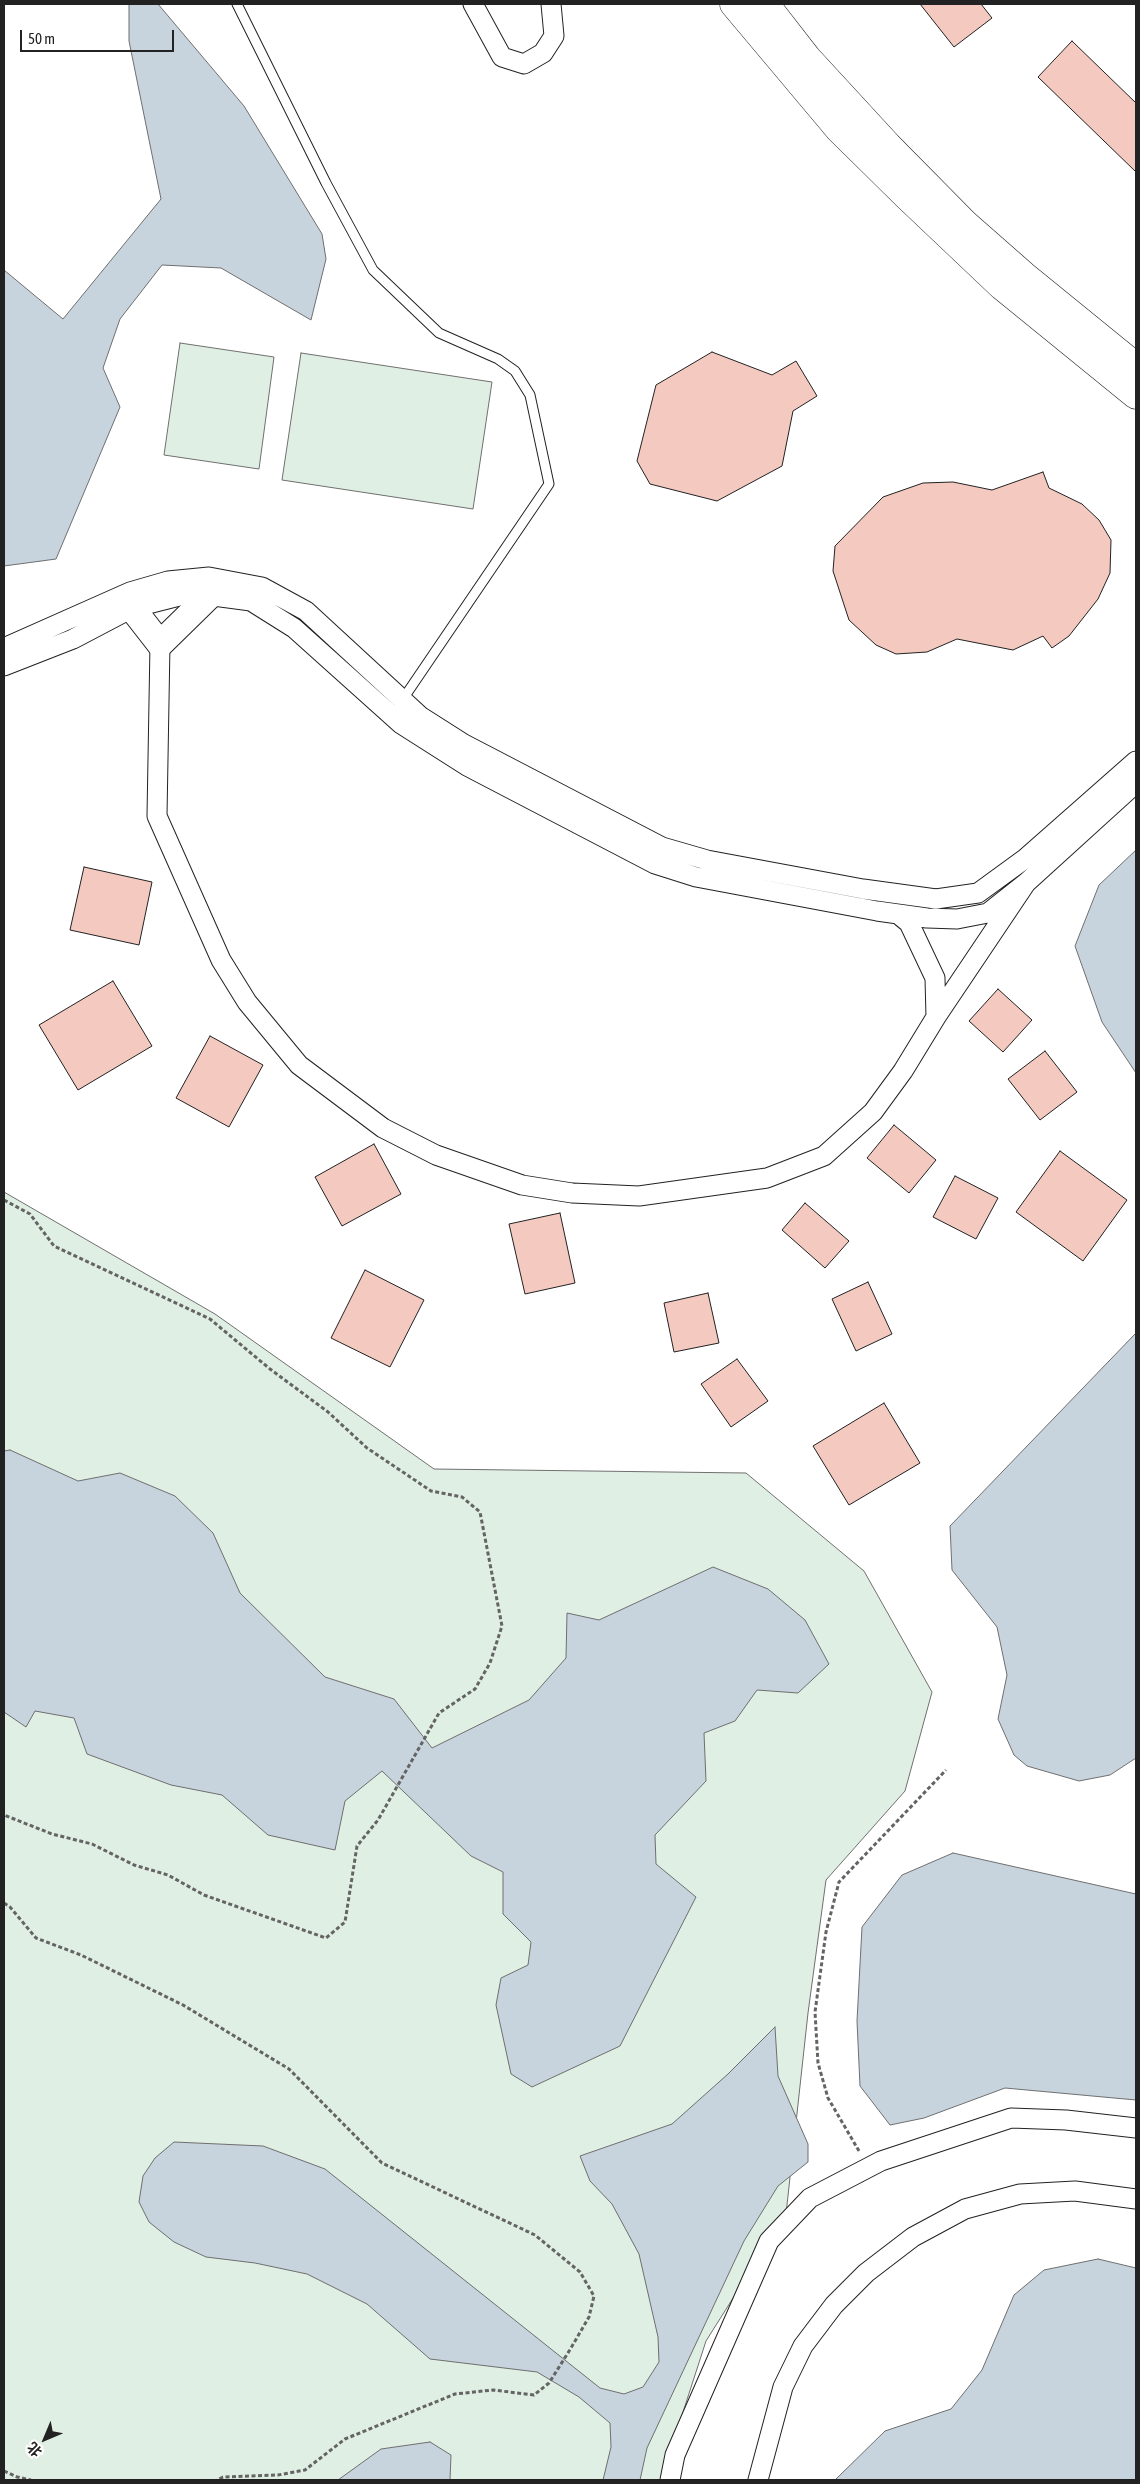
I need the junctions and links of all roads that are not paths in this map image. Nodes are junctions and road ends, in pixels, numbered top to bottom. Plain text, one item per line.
1 (237, 4) edge
2 (473, 4) edge
3 (550, 4) edge
4 (734, 4) edge
5 (765, 4) edge
6 (1136, 367) edge
7 (1136, 395) edge
8 (209, 596) junction
9 (132, 608) junction
10 (160, 644) junction
11 (4, 648) edge
12 (4, 666) edge
13 (403, 700) junction
14 (1136, 761) edge
15 (1136, 782) edge
16 (1026, 883) junction
17 (898, 914) junction
18 (936, 1017) junction
19 (1136, 2128) edge
20 (1136, 2199) edge
21 (670, 2480) edge
22 (758, 2480) edge

1 - 13 lane
2 - 3 street
4 - 7 main road
5 - 6 main road
8 - 9 street
8 - 10 street
8 - 17 street
9 - 10 street
9 - 12 street
10 - 18 street
11 - 13 street
13 - 14 street
15 - 16 street
16 - 17 street
16 - 18 street
17 - 18 street
19 - 21 street
20 - 22 street

